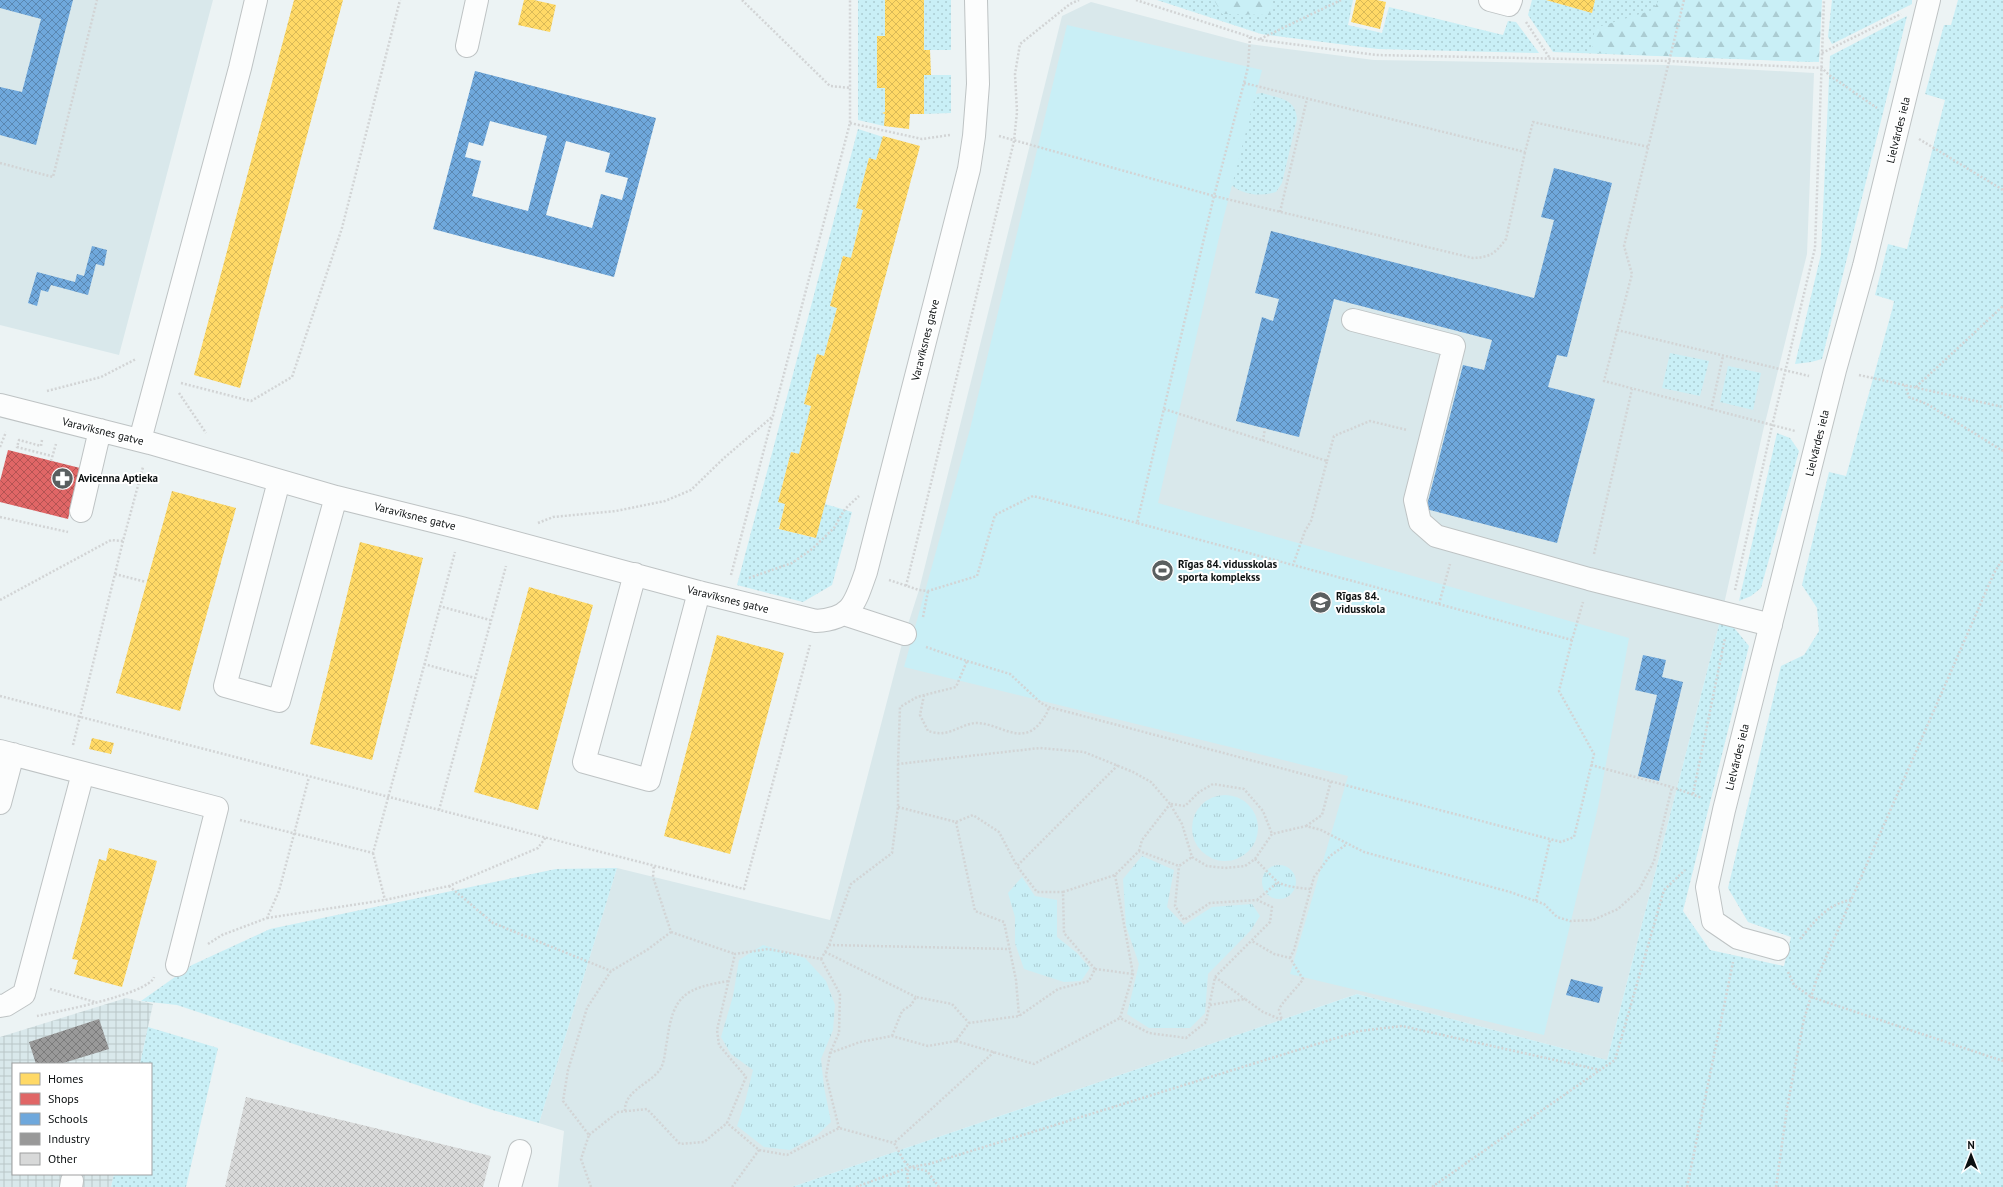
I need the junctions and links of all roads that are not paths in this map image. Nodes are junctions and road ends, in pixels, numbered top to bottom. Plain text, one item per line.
1 (256, 0) edge
2 (477, 0) edge
3 (976, 0) edge
4 (1490, 0) edge
5 (1928, 7) edge
6 (1517, 8) edge
7 (467, 46) dead end
8 (1353, 320) dead end
9 (0, 405) edge
10 (100, 430) junction
11 (145, 441) junction
12 (279, 481) junction
13 (336, 497) junction
14 (81, 511) road end
15 (635, 574) junction
16 (699, 592) junction
17 (844, 614) junction
18 (1771, 625) junction
19 (914, 628) road end
20 (7, 752) edge
21 (83, 773) junction
22 (0, 803) edge
23 (1778, 949) road end
24 (177, 965) dead end
25 (0, 1006) edge
26 (520, 1151) dead end
27 (510, 1187) edge

1 - 11 street
2 - 7 street
3 - 17 street, Varavīksnes gatve
4 - 6 street
5 - 18 street, Lielvārdes iela
8 - 18 street
9 - 10 street, Varavīksnes gatve
10 - 11 street, Varavīksnes gatve
10 - 14 street
11 - 12 street, Varavīksnes gatve
12 - 13 street, Varavīksnes gatve
12 - 13 street
13 - 15 street, Varavīksnes gatve
15 - 16 street, Varavīksnes gatve
15 - 16 street
16 - 17 street, Varavīksnes gatve
17 - 19 street
18 - 23 street, Lielvārdes iela
20 - 21 street
20 - 22 street
21 - 24 street
21 - 25 street
26 - 27 street

